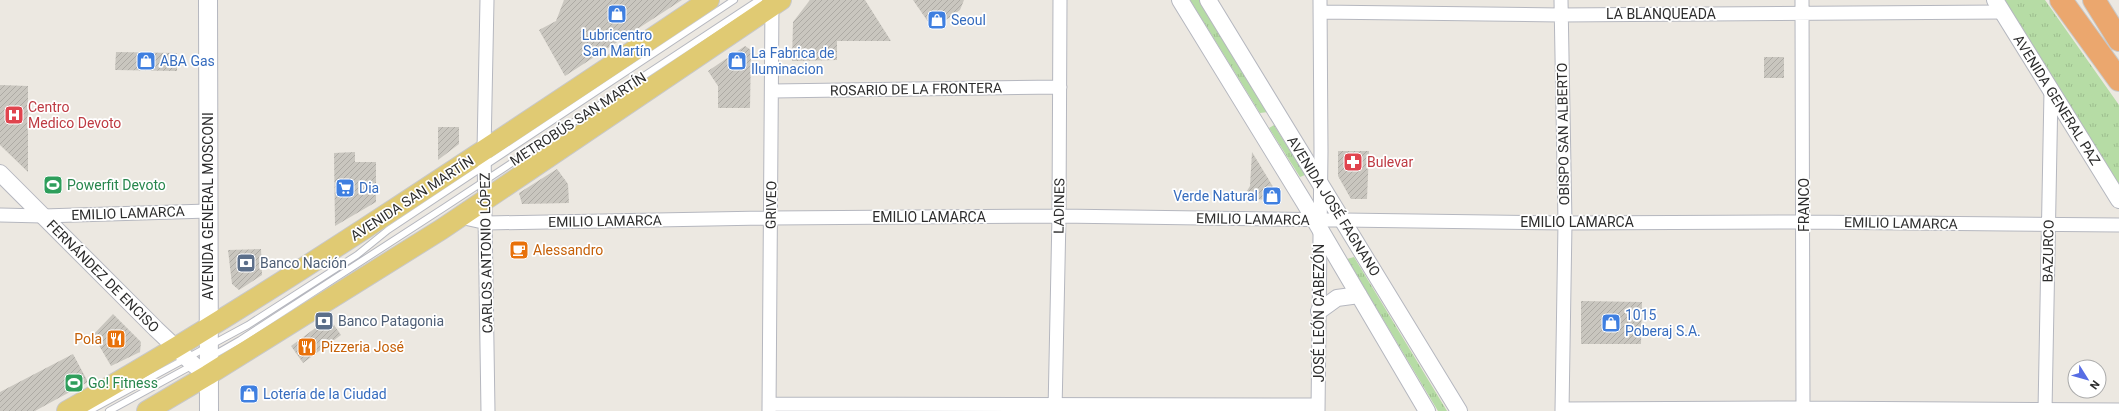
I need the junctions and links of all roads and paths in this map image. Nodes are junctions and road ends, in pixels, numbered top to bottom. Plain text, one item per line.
1 (208, 0) edge
2 (487, 0) edge
3 (710, 0) edge
4 (734, 0) edge
5 (1060, 0) edge
6 (1180, 0) edge
7 (1208, 0) edge
8 (1561, 0) edge
9 (1802, 0) edge
10 (2061, 0) edge
11 (2094, 0) edge
12 (771, 1) edge
13 (1320, 6) edge
14 (1999, 6) edge
15 (1802, 14) junction
16 (1560, 15) junction
17 (2119, 40) edge
18 (2119, 80) edge
19 (1060, 86) junction
20 (773, 91) junction
21 (2052, 91) junction
22 (485, 158) junction
23 (0, 173) edge
24 (486, 180) junction
25 (1320, 184) junction
26 (486, 200) junction
27 (2119, 200) edge
28 (208, 211) junction
29 (0, 215) edge
30 (43, 216) junction
31 (1059, 216) junction
32 (460, 217) junction
33 (771, 218) junction
34 (1343, 220) junction
35 (1804, 222) junction
36 (487, 223) junction
37 (1318, 223) junction
38 (1565, 223) junction
39 (2048, 224) junction
40 (2119, 225) edge
41 (1359, 295) junction
42 (1319, 311) junction
43 (199, 354) junction
44 (770, 408) edge
45 (1054, 408) edge
46 (1318, 408) edge
47 (1803, 409) edge
48 (1562, 410) edge
49 (2045, 410) edge
50 (2119, 410) edge
51 (67, 411) edge
52 (89, 411) edge
53 (109, 411) edge
54 (147, 411) edge
55 (209, 411) edge
56 (488, 411) edge
57 (1427, 411) edge
58 (1460, 411) edge

1 - 28 main road, AVENIDA GENERAL MOSCONI
2 - 22 street, CARLOS ANTONIO LÓPEZ
3 - 22 main road, AVENIDA SAN MARTÍN
4 - 22 lane, METROBÚS SAN MARTÍN
5 - 19 street, LADINES
6 - 37 street, AVENIDA JOSÉ FAGNANO
7 - 25 street, AVENIDA JOSÉ FAGNANO
8 - 16 street, OBISPO SAN ALBERTO
9 - 15 street, FRANCO
10 - 18 highway
11 - 17 highway
12 - 20 street, GRIVEO
12 - 24 lane, METROBÚS SAN MARTÍN
12 - 26 main road, AVENIDA SAN MARTÍN
13 - 16 street, LA BLANQUEADA
13 - 25 street, JOSÉ LEÓN CABEZÓN
14 - 15 street, LA BLANQUEADA
14 - 21 street, AVENIDA GENERAL PAZ
15 - 16 street, LA BLANQUEADA
15 - 35 street, FRANCO
16 - 38 street, OBISPO SAN ALBERTO
19 - 20 street, ROSARIO DE LA FRONTERA
19 - 31 street, LADINES
20 - 33 street, GRIVEO
21 - 27 street, AVENIDA GENERAL PAZ
21 - 39 street, BAZURCO
22 - 24 street, CARLOS ANTONIO LÓPEZ
22 - 43 main road, AVENIDA SAN MARTÍN
23 - 30 street, FERNÁNDEZ DE ENCISO
24 - 26 street, CARLOS ANTONIO LÓPEZ
24 - 43 lane, METROBÚS SAN MARTÍN
25 - 34 street, AVENIDA JOSÉ FAGNANO
25 - 37 street, JOSÉ LEÓN CABEZÓN
26 - 32 main road, AVENIDA SAN MARTÍN
26 - 36 street, CARLOS ANTONIO LÓPEZ
28 - 30 street, EMILIO LAMARCA
28 - 43 main road, AVENIDA GENERAL MOSCONI
29 - 30 street, EMILIO LAMARCA
30 - 43 street, FERNÁNDEZ DE ENCISO
31 - 33 street, EMILIO LAMARCA
31 - 37 street, EMILIO LAMARCA
31 - 45 street, LADINES
32 - 36 street, EMILIO LAMARCA
32 - 43 main road, AVENIDA SAN MARTÍN
33 - 36 street, EMILIO LAMARCA
33 - 44 street, GRIVEO
34 - 37 street, EMILIO LAMARCA
34 - 38 street, EMILIO LAMARCA
34 - 58 street, AVENIDA JOSÉ FAGNANO
35 - 38 street, EMILIO LAMARCA
35 - 39 street, EMILIO LAMARCA
35 - 47 street, FRANCO
36 - 56 street, CARLOS ANTONIO LÓPEZ
37 - 41 street, AVENIDA JOSÉ FAGNANO
37 - 42 street, JOSÉ LEÓN CABEZÓN
38 - 48 street, OBISPO SAN ALBERTO
39 - 40 street, EMILIO LAMARCA
39 - 49 street, BAZURCO
41 - 42 street
41 - 57 street, AVENIDA JOSÉ FAGNANO
42 - 46 street, JOSÉ LEÓN CABEZÓN
43 - 51 main road, AVENIDA SAN MARTÍN
43 - 52 lane, METROBÚS SAN MARTÍN
43 - 53 lane, METROBÚS SAN MARTÍN
43 - 54 main road, AVENIDA SAN MARTÍN
43 - 55 main road, AVENIDA GENERAL MOSCONI
44 - 45 street
45 - 46 street
47 - 48 street
47 - 49 street
49 - 50 street

